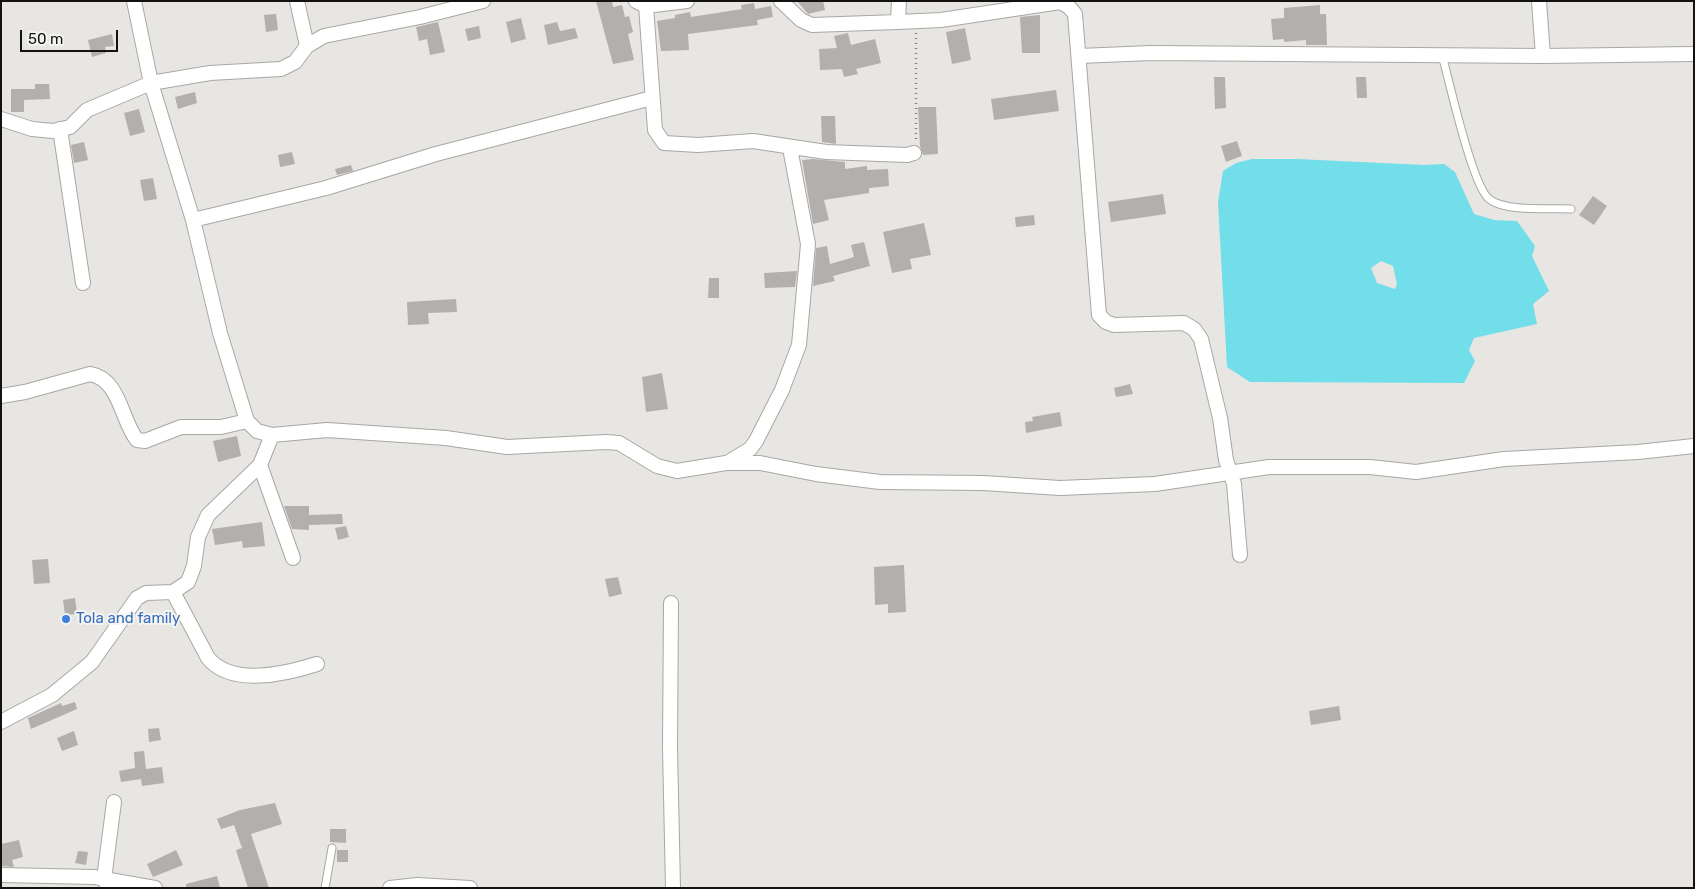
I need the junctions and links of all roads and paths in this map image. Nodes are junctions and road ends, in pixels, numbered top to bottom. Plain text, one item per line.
1 (134, 1) edge
2 (297, 1) edge
3 (483, 1) edge
4 (687, 1) edge
5 (781, 1) edge
6 (899, 1) edge
7 (1539, 1) edge
8 (641, 4) edge
9 (898, 22) junction
10 (916, 22) junction
11 (307, 46) junction
12 (1442, 54) junction
13 (1694, 54) edge
14 (1079, 56) junction
15 (1543, 56) junction
16 (151, 83) junction
17 (652, 98) junction
18 (1, 120) edge
19 (60, 130) junction
20 (790, 148) junction
21 (914, 153) joint
22 (1571, 209) dead end
23 (193, 220) junction
24 (84, 283) dead end
25 (1, 396) edge
26 (247, 421) junction
27 (272, 435) junction
28 (1694, 446) edge
29 (726, 463) junction
30 (260, 465) junction
31 (1231, 474) junction
32 (1240, 555) dead end
33 (293, 558) dead end
34 (173, 592) junction
35 (671, 603) dead end
36 (317, 664) dead end
37 (1, 722) edge
38 (114, 802) dead end
39 (332, 848) dead end
40 (1, 875) edge
41 (106, 883) edge
42 (155, 888) edge
43 (325, 888) edge
44 (390, 888) edge
45 (470, 888) edge
46 (673, 888) edge

1 - 16 street
2 - 11 street
3 - 11 street
4 - 8 street
5 - 9 street
6 - 9 street
7 - 15 street
8 - 17 street
9 - 10 street
10 - 14 street
10 - 21 path
11 - 16 street
12 - 14 street
12 - 15 street
12 - 22 lane
13 - 15 street
14 - 31 street
16 - 19 street
16 - 23 street
17 - 20 street
17 - 23 street
18 - 19 street
19 - 24 street
20 - 21 street
20 - 29 street
23 - 26 street
25 - 26 street
26 - 27 street
27 - 29 street
27 - 30 street
28 - 31 street
29 - 31 street
30 - 33 street
30 - 34 street
31 - 32 street
34 - 36 street
34 - 37 street
35 - 46 street
38 - 41 street
39 - 43 lane
40 - 41 street
41 - 42 street
44 - 45 street

